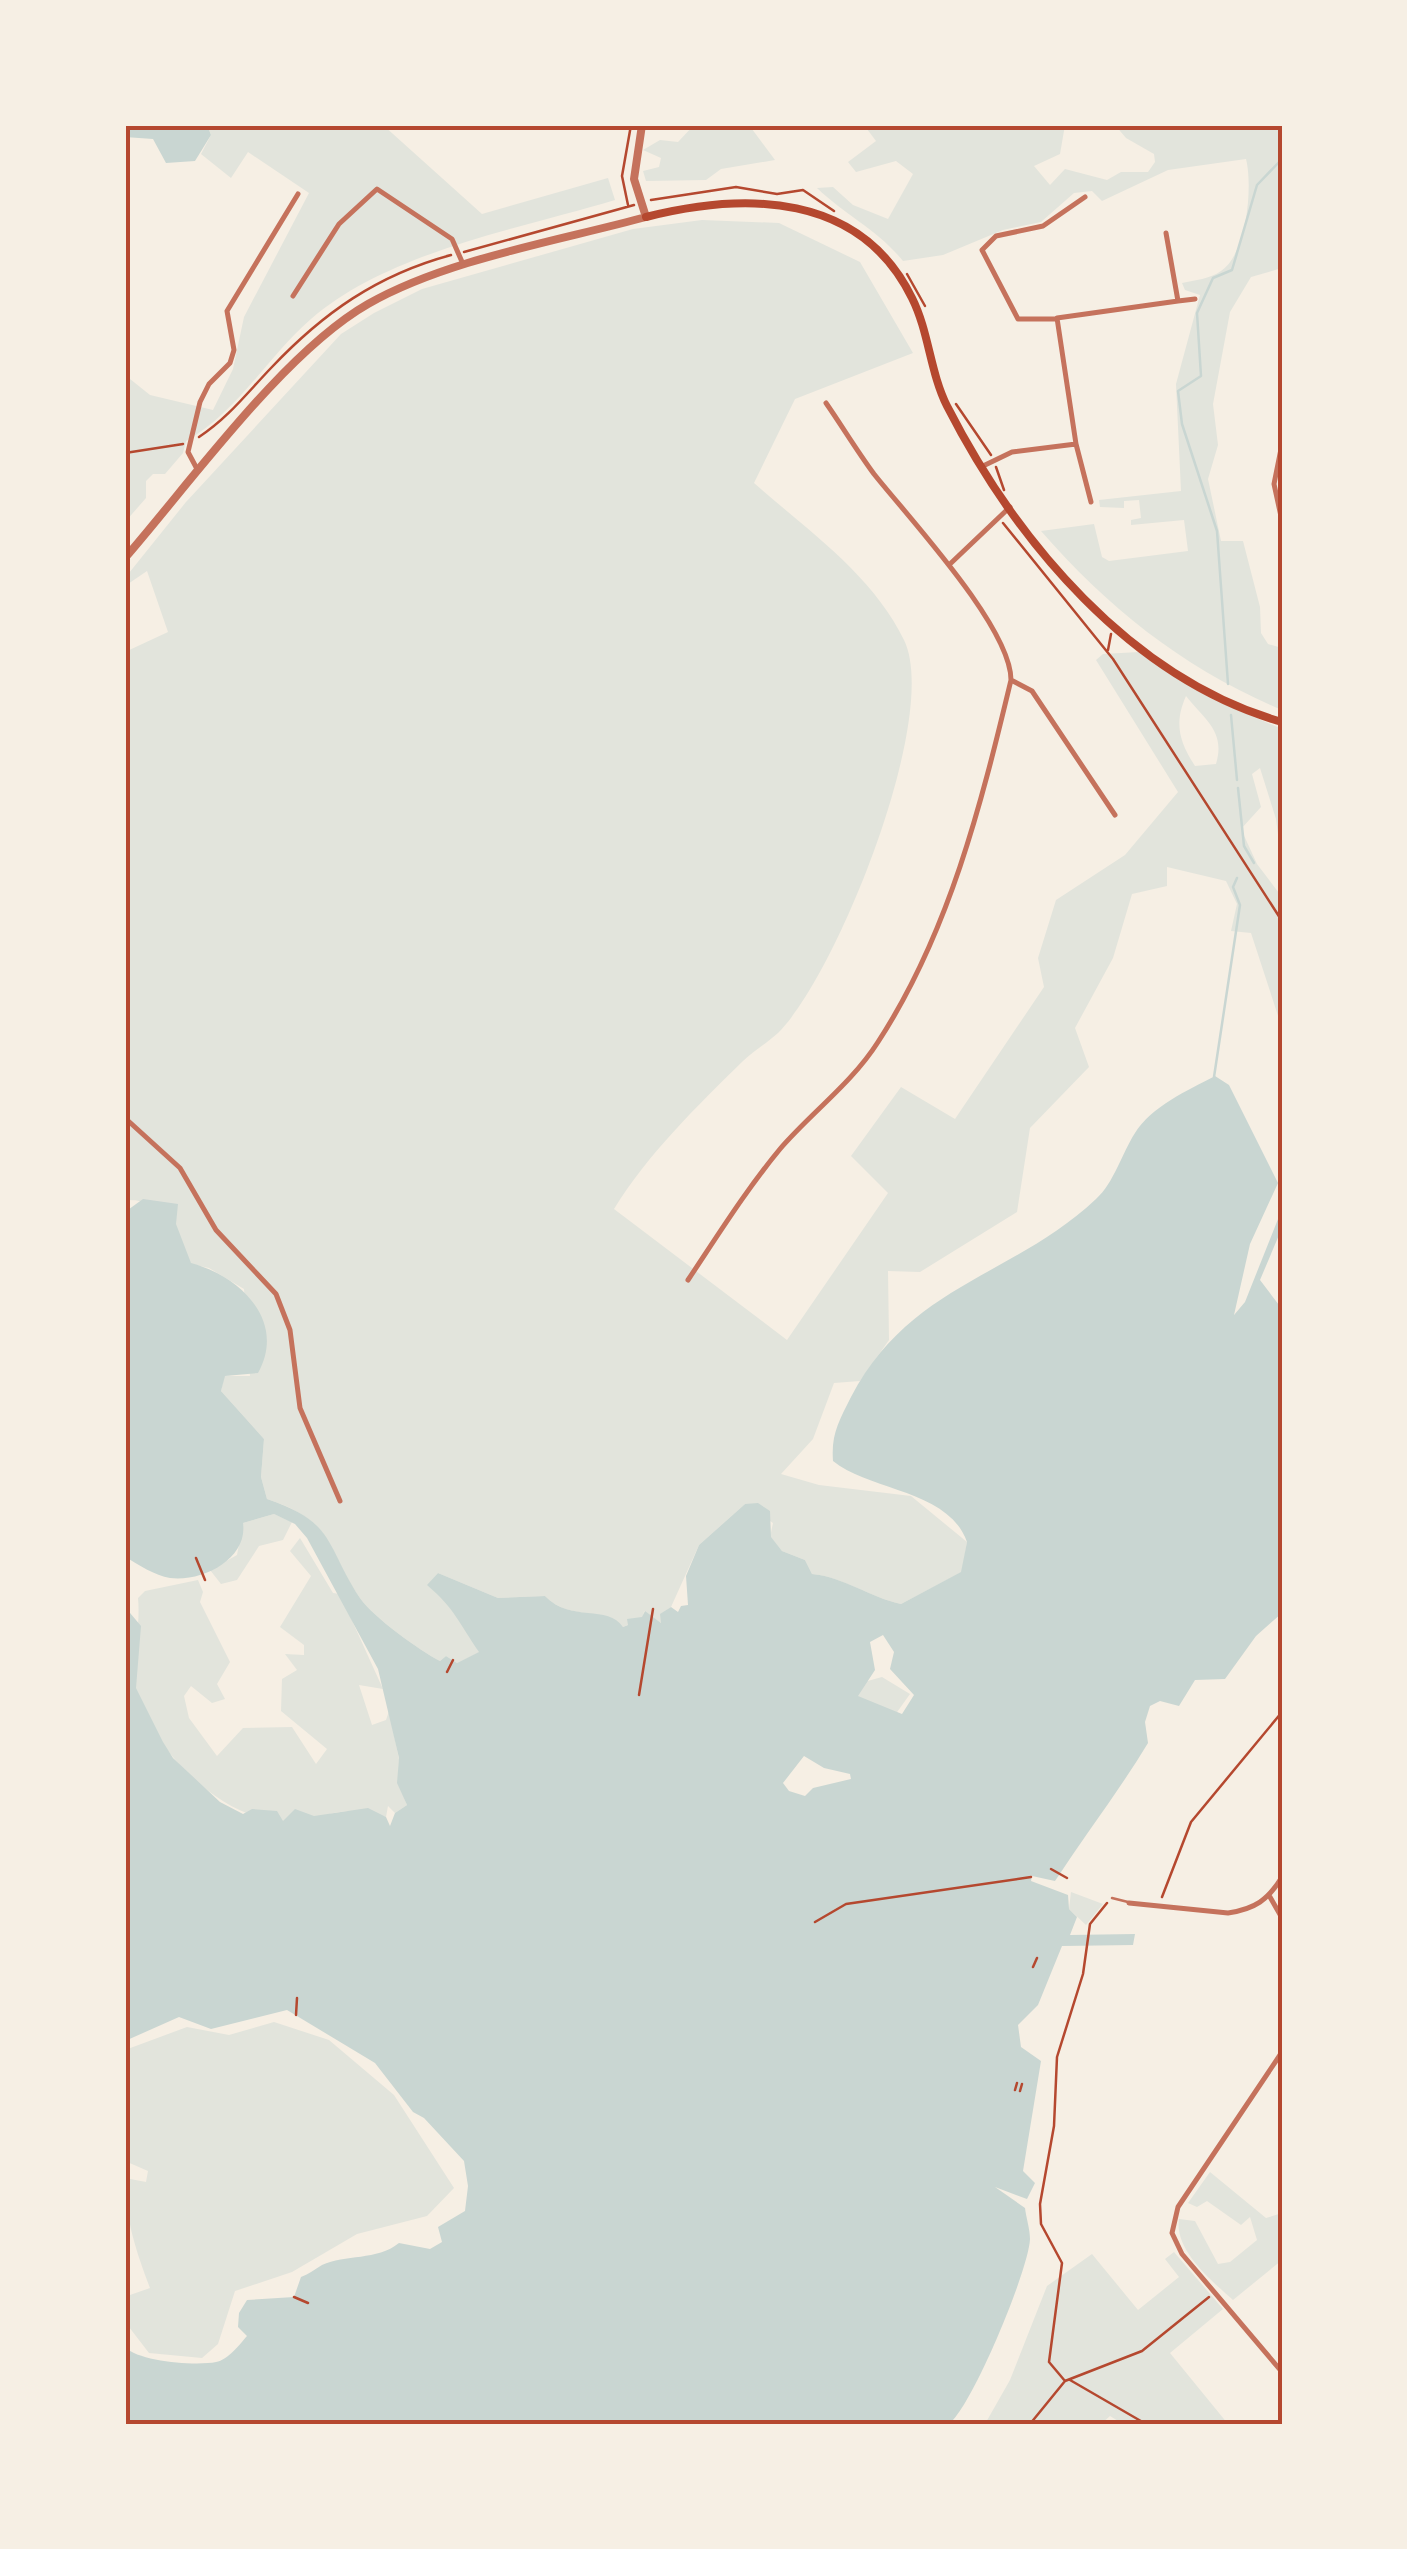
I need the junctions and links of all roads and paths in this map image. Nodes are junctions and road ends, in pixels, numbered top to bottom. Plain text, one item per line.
1 (637, 125) edge
2 (298, 194) dead end
3 (1085, 197) dead end
4 (651, 200) dead end
5 (646, 217) junction
6 (833, 217) junction
7 (1166, 233) dead end
8 (458, 253) junction
9 (464, 267) junction
10 (904, 269) dead end
11 (293, 296) dead end
12 (1195, 299) dead end
13 (1178, 301) junction
14 (928, 317) dead end
15 (1057, 318) junction
16 (950, 393) dead end
17 (826, 402) dead end
18 (189, 443) junction
19 (1076, 444) junction
20 (1282, 444) edge
21 (125, 453) edge
22 (994, 460) junction
23 (983, 466) junction
24 (199, 473) junction
25 (1000, 493) junction
26 (1091, 502) dead end
27 (1010, 507) junction
28 (998, 518) junction
29 (1282, 521) edge
30 (125, 558) edge
31 (950, 564) junction
32 (1115, 627) junction
33 (1108, 652) junction
34 (1011, 680) junction
35 (1282, 722) edge
36 (1115, 815) dead end
37 (1282, 921) edge
38 (125, 1118) edge
39 (688, 1280) dead end
40 (340, 1501) dead end
41 (196, 1558) dead end
42 (205, 1580) dead end
43 (652, 1609) dead end
44 (453, 1660) dead end
45 (447, 1672) dead end
46 (639, 1695) dead end
47 (1282, 1712) edge
48 (1052, 1868) dead end
49 (1282, 1877) edge
50 (1031, 1878) dead end
51 (1067, 1878) dead end
52 (1270, 1896) junction
53 (1112, 1898) joint
54 (1130, 1903) joint
55 (1160, 1906) junction
56 (1282, 1918) edge
57 (815, 1922) dead end
58 (1038, 1958) dead end
59 (1034, 1967) dead end
60 (297, 1998) dead end
61 (296, 2015) dead end
62 (1282, 2052) edge
63 (1019, 2084) dead end
64 (1018, 2091) dead end
65 (1216, 2292) junction
66 (294, 2296) dead end
67 (308, 2302) dead end
68 (1282, 2352) edge
69 (1272, 2360) junction
70 (1282, 2372) edge
71 (1067, 2380) junction
72 (1030, 2424) edge
73 (1146, 2424) edge

1 - 5 street
1 - 8 path
2 - 18 street
3 - 15 street
4 - 6 path
5 - 6 main road
5 - 9 street
6 - 23 main road
7 - 13 street
8 - 9 street
8 - 11 street
8 - 18 path
9 - 24 street
10 - 14 path
12 - 13 street
13 - 15 street
15 - 19 street
16 - 22 path
17 - 31 street
18 - 21 path
18 - 24 street
19 - 22 street
19 - 26 street
20 - 29 street
22 - 23 street
22 - 25 path
23 - 25 main road
24 - 30 street
25 - 27 main road
27 - 28 street
27 - 32 main road
28 - 31 street
28 - 33 path
31 - 34 street
32 - 33 path
32 - 35 main road
33 - 37 path
34 - 36 street
34 - 39 street
38 - 40 street
41 - 42 path
43 - 46 path
44 - 45 path
47 - 55 path
48 - 51 path
49 - 52 street
50 - 57 path
52 - 55 street
52 - 56 street
53 - 54 lane
53 - 71 path
54 - 55 street
58 - 59 path
60 - 61 path
62 - 65 street
63 - 64 path
65 - 69 street
65 - 71 path
66 - 67 path
68 - 69 street
69 - 70 street
71 - 72 path
71 - 73 path

